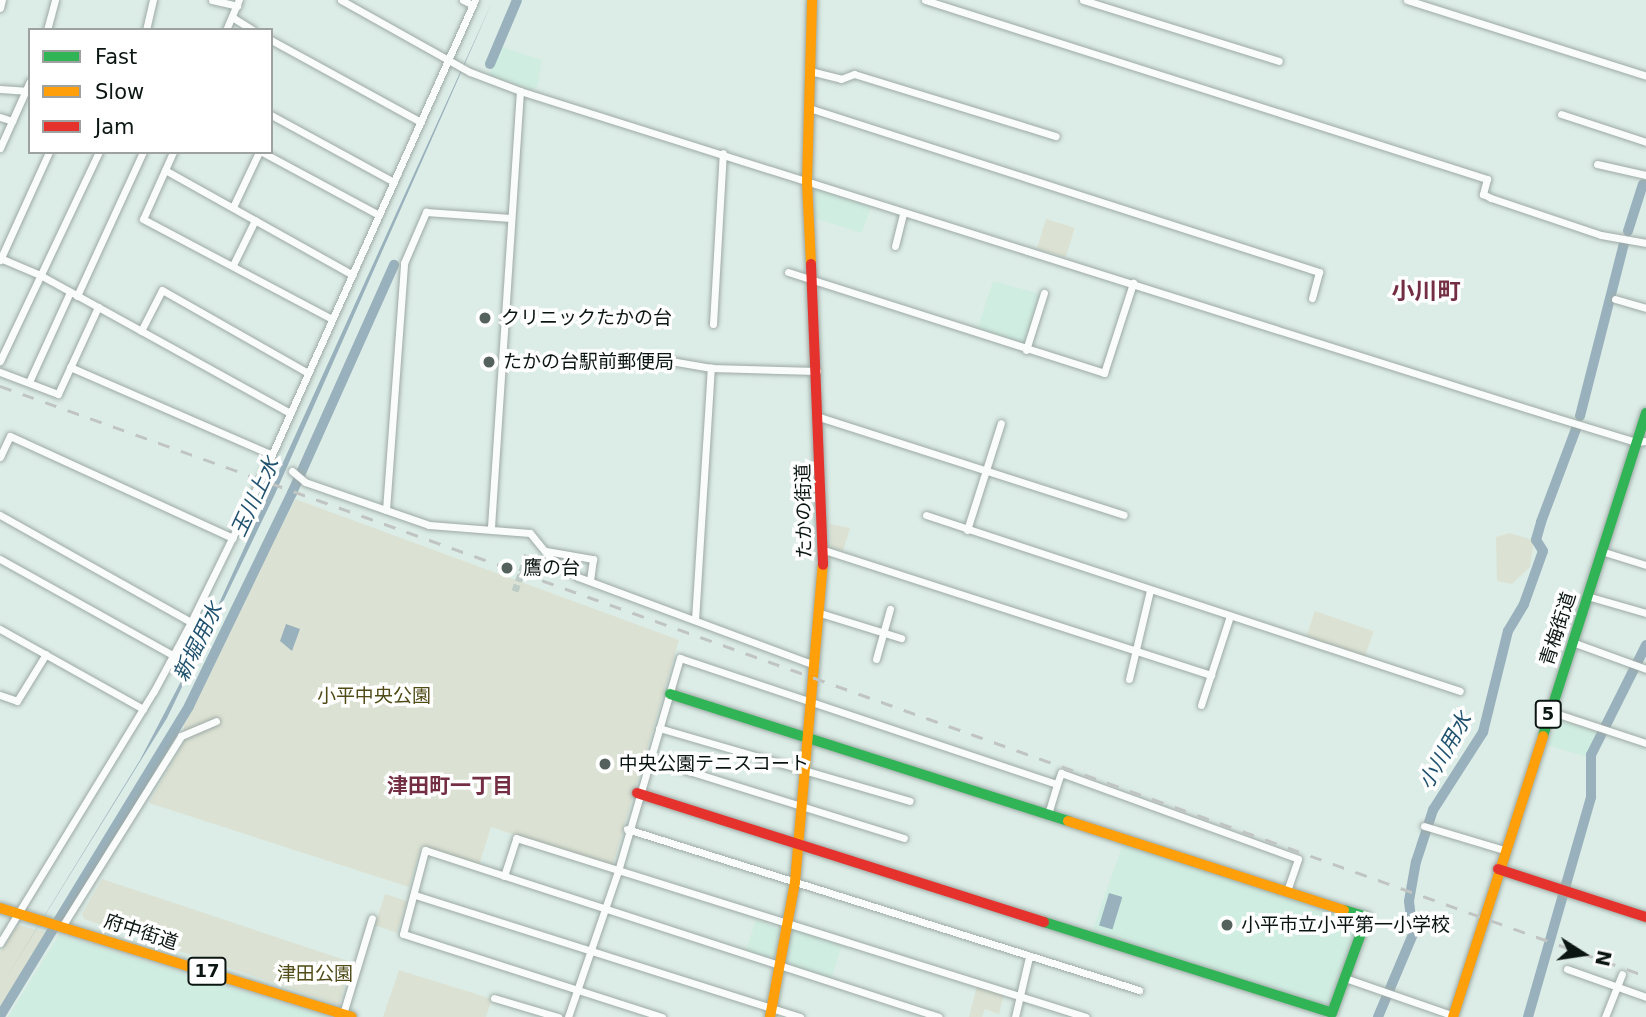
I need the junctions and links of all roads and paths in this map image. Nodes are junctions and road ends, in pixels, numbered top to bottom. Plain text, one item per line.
1 (2, 0) edge
2 (55, 0) edge
3 (153, 0) edge
4 (212, 0) edge
5 (341, 0) edge
6 (463, 0) edge
7 (812, 0) edge
8 (925, 0) edge
9 (1083, 0) edge
10 (1407, 0) edge
11 (238, 3) edge
12 (474, 3) edge
13 (0, 8) edge
14 (232, 18) junction
15 (48, 28) edge
16 (146, 28) edge
17 (227, 28) edge
18 (250, 28) edge
19 (273, 41) edge
20 (449, 61) junction
21 (1279, 61) dead end
22 (810, 71) junction
23 (1646, 76) edge
24 (0, 89) edge
25 (28, 90) edge
26 (520, 91) junction
27 (809, 108) junction
28 (1561, 114) dead end
29 (274, 116) edge
30 (0, 117) edge
31 (12, 121) junction
32 (421, 122) junction
33 (1056, 136) dead end
34 (1646, 142) edge
35 (0, 148) edge
36 (723, 153) junction
37 (48, 154) edge
38 (98, 154) edge
39 (142, 154) edge
40 (172, 154) edge
41 (260, 154) edge
42 (265, 154) edge
43 (1597, 164) dead end
44 (164, 170) junction
45 (1646, 175) edge
46 (394, 182) junction
47 (807, 182) junction
48 (233, 207) junction
49 (903, 213) junction
50 (379, 215) junction
51 (511, 218) junction
52 (255, 220) junction
53 (1646, 243) edge
54 (895, 246) dead end
55 (0, 259) edge
56 (233, 265) junction
57 (788, 272) dead end
58 (40, 275) junction
59 (353, 275) junction
60 (813, 282) junction
61 (1132, 284) junction
62 (1044, 293) dead end
63 (73, 294) junction
64 (1312, 298) dead end
65 (1615, 299) dead end
66 (98, 307) junction
67 (1646, 308) edge
68 (332, 319) junction
69 (713, 324) dead end
70 (141, 331) junction
71 (1026, 350) junction
72 (659, 359) dead end
73 (0, 360) edge
74 (70, 367) junction
75 (711, 368) junction
76 (817, 371) junction
77 (0, 372) edge
78 (308, 373) junction
79 (29, 382) junction
80 (1646, 412) edge
81 (290, 413) junction
82 (819, 417) junction
83 (1001, 423) dead end
84 (1641, 441) edge
85 (0, 457) edge
86 (272, 460) junction
87 (986, 468) junction
88 (294, 472) dead end
89 (386, 510) junction
90 (0, 515) edge
91 (926, 515) dead end
92 (1124, 515) dead end
93 (491, 527) junction
94 (967, 530) junction
95 (233, 538) junction
96 (824, 550) junction
97 (546, 551) junction
98 (1601, 551) junction
99 (0, 559) edge
100 (1646, 565) edge
101 (590, 581) junction
102 (1150, 590) junction
103 (1587, 596) junction
104 (890, 609) dead end
105 (820, 613) junction
106 (1646, 613) edge
107 (1230, 616) junction
108 (695, 620) junction
109 (191, 622) junction
110 (0, 629) edge
111 (884, 632) junction
112 (901, 638) dead end
113 (1572, 642) junction
114 (1136, 649) junction
115 (46, 654) junction
116 (174, 656) junction
117 (876, 659) dead end
118 (816, 666) junction
119 (1639, 666) edge
120 (1211, 675) junction
121 (1129, 680) dead end
122 (1461, 691) dead end
123 (670, 694) junction
124 (0, 695) edge
125 (811, 704) junction
126 (1201, 705) dead end
127 (143, 709) junction
128 (1549, 711) junction
129 (216, 721) dead end
130 (659, 728) junction
131 (808, 736) junction
132 (1646, 743) edge
133 (647, 758) junction
134 (804, 768) junction
135 (1057, 784) junction
136 (637, 793) junction
137 (909, 801) dead end
138 (802, 805) junction
139 (1048, 814) junction
140 (1428, 827) dead end
141 (627, 829) junction
142 (904, 838) dead end
143 (798, 846) junction
144 (1504, 850) junction
145 (1499, 869) junction
146 (618, 871) junction
147 (504, 876) junction
148 (795, 882) junction
149 (1287, 891) junction
150 (415, 895) junction
151 (0, 908) edge
152 (604, 909) junction
153 (20, 913) junction
154 (1646, 917) edge
155 (372, 918) dead end
156 (57, 923) junction
157 (786, 923) junction
158 (0, 943) edge
159 (590, 950) junction
160 (1029, 957) junction
161 (777, 967) junction
162 (1567, 969) dead end
163 (1622, 974) dead end
164 (1345, 978) junction
165 (1616, 987) junction
166 (577, 990) junction
167 (1139, 990) dead end
168 (1020, 996) junction
169 (1646, 997) edge
170 (494, 998) dead end
171 (771, 1013) edge
172 (347, 1016) edge
173 (1453, 1016) edge
174 (558, 1017) edge
175 (568, 1017) edge
176 (662, 1017) edge
177 (800, 1017) edge
178 (939, 1017) edge
179 (1015, 1017) edge
180 (1086, 1017) edge
181 (1605, 1017) edge

1 - 13 street
2 - 15 street
3 - 16 street
4 - 11 street
5 - 20 street
6 - 12 street
7 - 22 street, たかの街道
8 - 53 street
9 - 21 street
10 - 23 street
11 - 14 street
12 - 20 street
14 - 17 street
14 - 18 street
19 - 32 street
20 - 26 street
20 - 32 street
22 - 27 street, たかの街道
22 - 33 street
24 - 25 street
25 - 31 street
26 - 36 street
26 - 51 street
27 - 47 street, たかの街道
27 - 64 street
28 - 34 street
29 - 46 street
30 - 31 street
31 - 35 street
32 - 46 street
36 - 47 street
36 - 69 street
37 - 55 street
38 - 58 street
39 - 63 street
40 - 44 street
41 - 48 street
42 - 50 street
43 - 45 street
44 - 48 street
44 - 56 street
46 - 50 street
47 - 49 street
47 - 60 street, たかの街道
48 - 52 street
49 - 54 street
49 - 61 street
50 - 59 street
51 - 89 street
51 - 93 street
52 - 56 street
52 - 59 street
55 - 58 street
56 - 68 street
57 - 60 street
58 - 63 street
58 - 73 street
59 - 68 street
60 - 71 street
60 - 76 street, たかの街道
61 - 71 street
61 - 84 street
62 - 71 street
63 - 66 street
63 - 79 street
65 - 67 street
66 - 70 street
66 - 74 street
68 - 78 street
70 - 78 street
70 - 81 street
72 - 75 street
74 - 79 street
74 - 86 street
75 - 76 street
75 - 108 street
76 - 82 street, たかの街道
77 - 79 street
78 - 81 street
80 - 84 street, 青梅街道 / 5
81 - 86 street
82 - 87 street
82 - 96 street, たかの街道
83 - 87 street
84 - 98 street, 青梅街道 / 5
85 - 95 street
86 - 95 street
87 - 92 street
87 - 94 street
88 - 89 street
89 - 93 street
90 - 109 street
91 - 94 street
93 - 97 street
94 - 102 street
95 - 109 street
96 - 105 street, たかの街道
96 - 114 street
97 - 101 street
97 - 101 street
98 - 100 street
98 - 103 street, 青梅街道 / 5
99 - 116 street
101 - 108 street
102 - 107 street
102 - 114 street
103 - 106 street
103 - 113 street, 青梅街道 / 5
104 - 111 street
105 - 111 street
105 - 118 street, たかの街道
107 - 120 street
107 - 122 street
108 - 118 street
109 - 116 street
110 - 115 street
111 - 112 street
111 - 117 street
113 - 119 street
113 - 128 street, 青梅街道 / 5
114 - 120 street
114 - 121 street
115 - 124 street
115 - 127 street
116 - 127 street
118 - 125 street, たかの街道
120 - 126 street
123 - 125 street
123 - 130 street
123 - 131 street
125 - 131 street, たかの街道
125 - 135 street
127 - 153 street
128 - 132 street
128 - 144 street, 青梅街道 / 5
129 - 156 street
130 - 133 street
130 - 134 street
131 - 134 street, たかの街道
131 - 139 street
133 - 136 street
133 - 138 street
134 - 137 street
134 - 138 street, たかの街道
135 - 139 street
135 - 149 street
136 - 141 street
136 - 143 street
138 - 142 street
138 - 143 street, たかの街道
139 - 149 street
140 - 144 street
141 - 146 street
141 - 148 street
143 - 148 street, たかの街道
143 - 164 street
144 - 145 street, 青梅街道 / 5
145 - 154 street
145 - 173 street, 青梅街道 / 5
146 - 147 street
146 - 152 street
146 - 157 street
147 - 150 street
147 - 152 street
148 - 157 street, たかの街道
148 - 160 street
149 - 164 street
150 - 159 street
150 - 166 street
151 - 153 street, 府中街道 / 17
152 - 159 street
152 - 161 street
153 - 156 street, 府中街道 / 17
153 - 158 street
155 - 172 street
156 - 172 street, 府中街道 / 17
157 - 161 street, たかの街道
157 - 168 street
159 - 166 street
159 - 171 street
160 - 167 street
160 - 168 street
161 - 171 street, たかの街道
161 - 178 street
162 - 165 street
163 - 165 street
164 - 173 street
165 - 169 street
165 - 181 street
166 - 175 street
166 - 176 street
168 - 179 street
168 - 180 street
170 - 174 street
171 - 177 street

